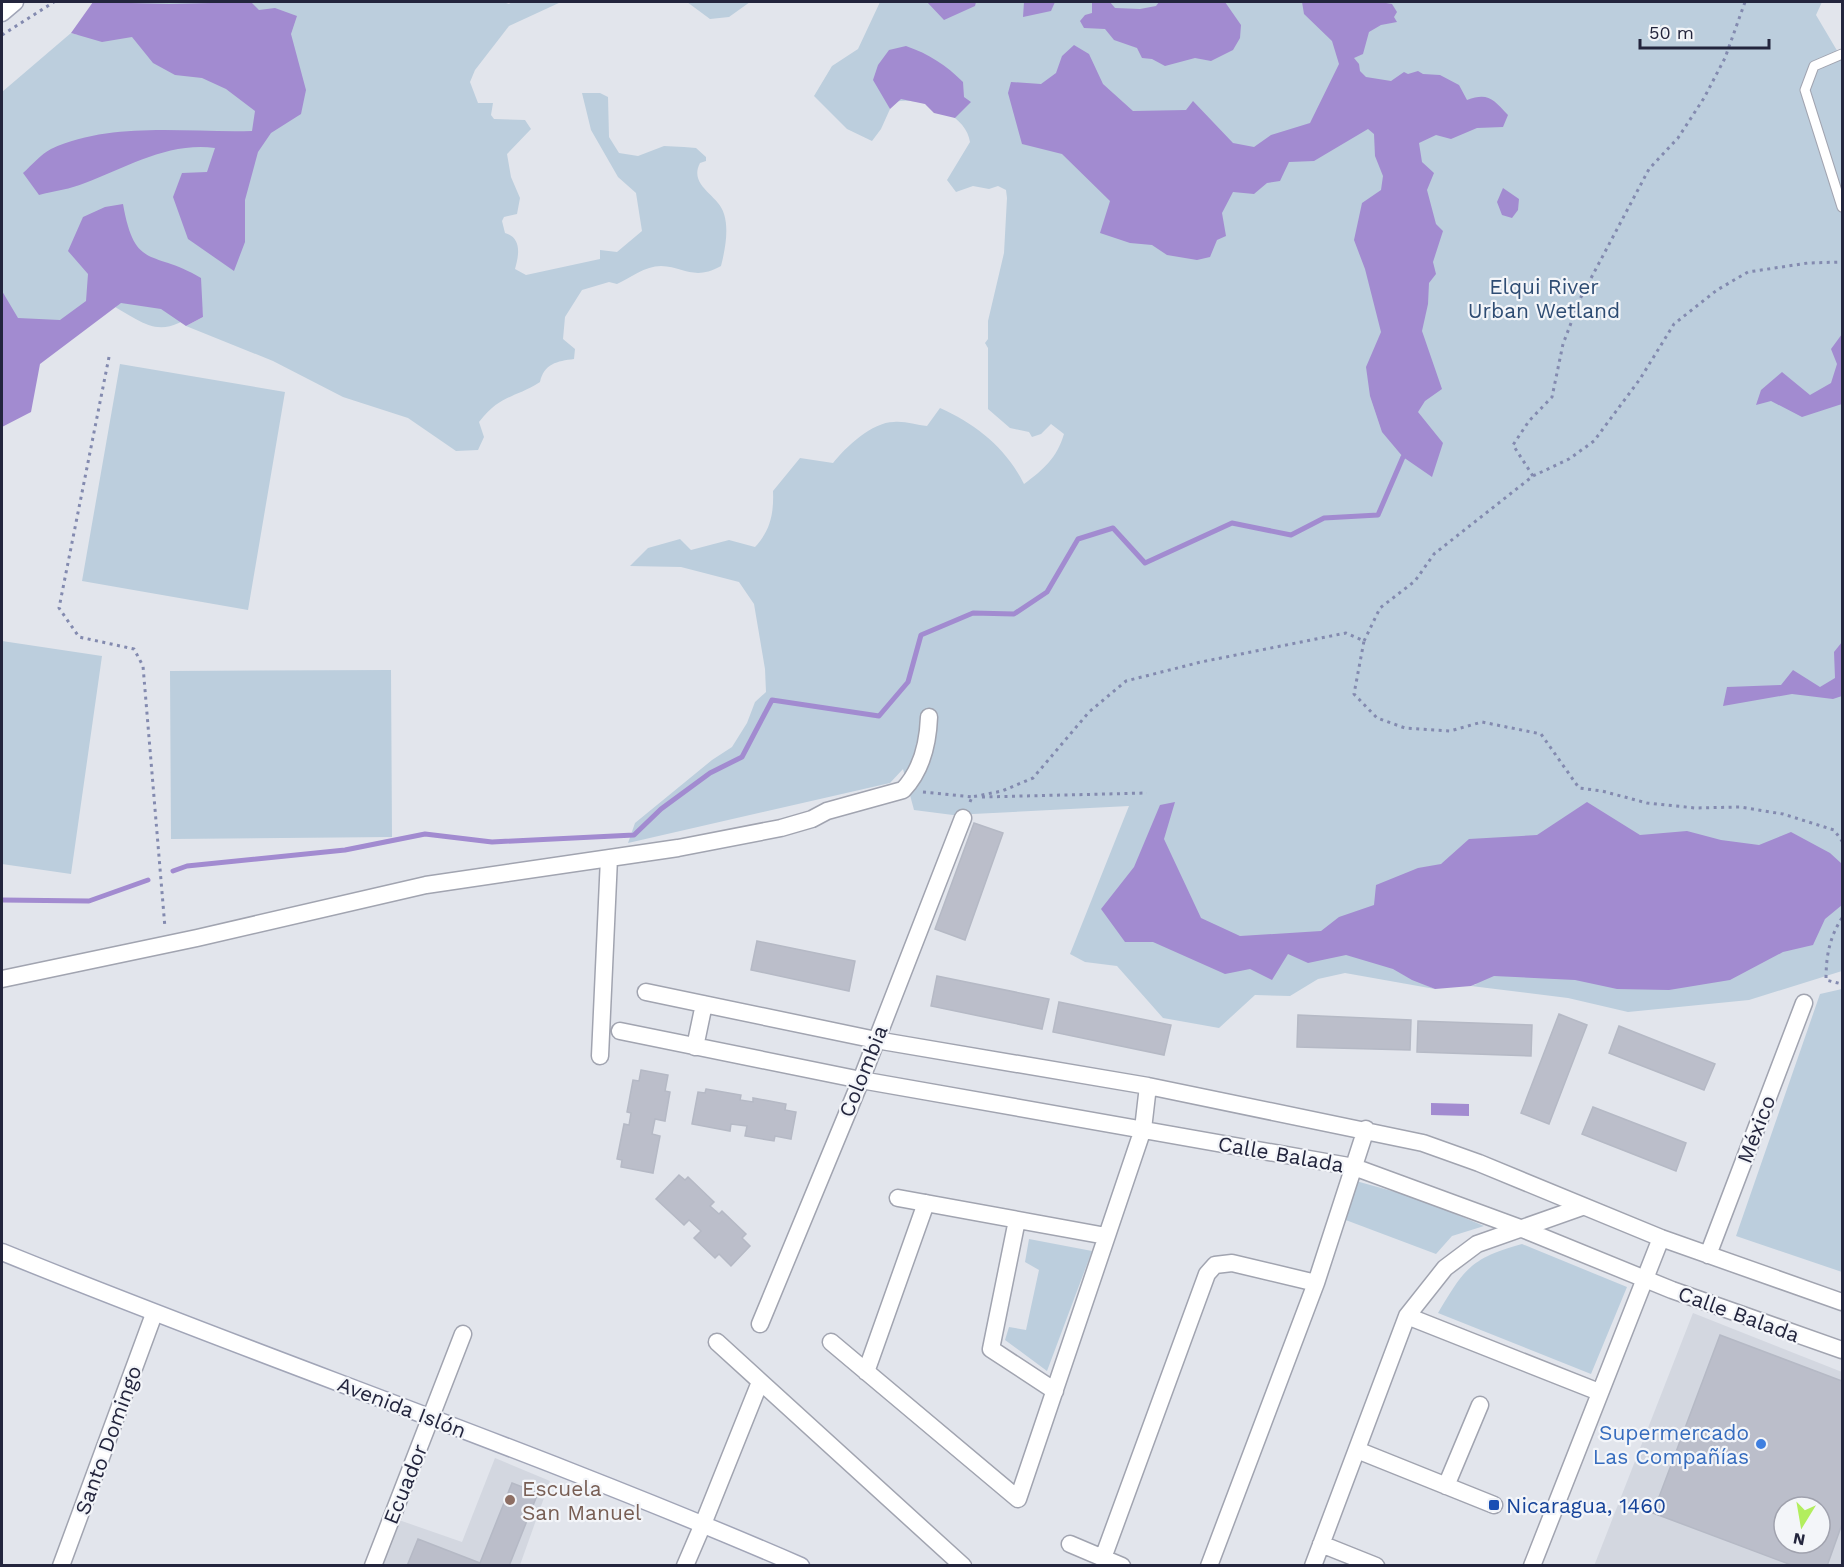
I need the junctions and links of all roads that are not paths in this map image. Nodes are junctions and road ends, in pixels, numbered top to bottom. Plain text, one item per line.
1 (15, 2) edge
2 (2, 13) edge
3 (1842, 54) edge
4 (1842, 207) edge
5 (929, 717) dead end
6 (963, 818) road end
7 (609, 858) junction
8 (2, 979) edge
9 (646, 992) dead end
10 (1804, 1003) dead end
11 (704, 1004) junction
12 (620, 1031) dead end
13 (876, 1040) junction
14 (695, 1047) junction
15 (600, 1056) dead end
16 (861, 1080) junction
17 (1148, 1086) junction
18 (1143, 1129) junction
19 (1366, 1129) junction
20 (1354, 1167) junction
21 (898, 1198) dead end
22 (926, 1203) junction
23 (1582, 1207) junction
24 (1017, 1220) junction
25 (1520, 1228) junction
26 (1106, 1236) junction
27 (1661, 1238) junction
28 (2, 1252) edge
29 (1708, 1255) junction
30 (1645, 1280) junction
31 (1316, 1283) junction
32 (1842, 1302) edge
33 (154, 1314) junction
34 (1407, 1316) junction
35 (760, 1324) dead end
36 (463, 1334) dead end
37 (717, 1341) dead end
38 (831, 1342) dead end
39 (1842, 1350) edge
40 (866, 1372) junction
41 (760, 1382) junction
42 (1055, 1390) junction
43 (1599, 1392) junction
44 (1480, 1405) dead end
45 (431, 1418) junction
46 (1357, 1450) junction
47 (1446, 1486) junction
48 (1494, 1505) dead end
49 (703, 1524) junction
50 (1070, 1544) dead end
51 (1321, 1544) junction
52 (1103, 1558) junction
53 (61, 1566) edge
54 (373, 1566) edge
55 (685, 1566) edge
56 (801, 1566) edge
57 (963, 1566) edge
58 (1122, 1566) edge
59 (1209, 1566) edge
60 (1313, 1566) edge
61 (1376, 1566) edge
62 (1532, 1566) edge

1 - 2 street
3 - 4 lane
5 - 7 street
6 - 13 street, Colombia
7 - 8 street
7 - 15 street
9 - 11 street, Calle Balada
10 - 29 street, México
11 - 13 street, Calle Balada
11 - 14 street
12 - 14 street, Calle Balada
13 - 16 street, Colombia
13 - 17 street, Calle Balada
14 - 16 street, Calle Balada
16 - 18 street, Calle Balada
16 - 35 street, Colombia
17 - 18 street
17 - 19 street, Calle Balada
18 - 20 street, Calle Balada
18 - 26 street
19 - 20 street
19 - 23 street, Calle Balada
20 - 25 street, Calle Balada
20 - 31 street
21 - 22 street
22 - 24 street
22 - 40 street
23 - 25 street
23 - 27 street, Calle Balada
24 - 26 street
24 - 42 street
25 - 30 street, Calle Balada
25 - 34 street
26 - 42 street
27 - 29 street, Calle Balada
27 - 30 street
28 - 33 street, Avenida Islón
29 - 32 street, Calle Balada
30 - 39 street, Calle Balada
30 - 43 street
31 - 52 street
31 - 59 street
33 - 45 street, Avenida Islón
33 - 53 street, Santo Domingo
34 - 43 street
34 - 46 street
36 - 45 street, Ecuador
37 - 41 street
38 - 40 street
40 - 42 street
41 - 49 street
41 - 57 street
43 - 62 street
44 - 47 street
45 - 49 street, Avenida Islón
45 - 54 street, Ecuador
46 - 47 street
46 - 51 street
47 - 48 street
49 - 55 street
49 - 56 street, Avenida Islón
50 - 52 street
51 - 60 street
51 - 61 street
52 - 58 street

